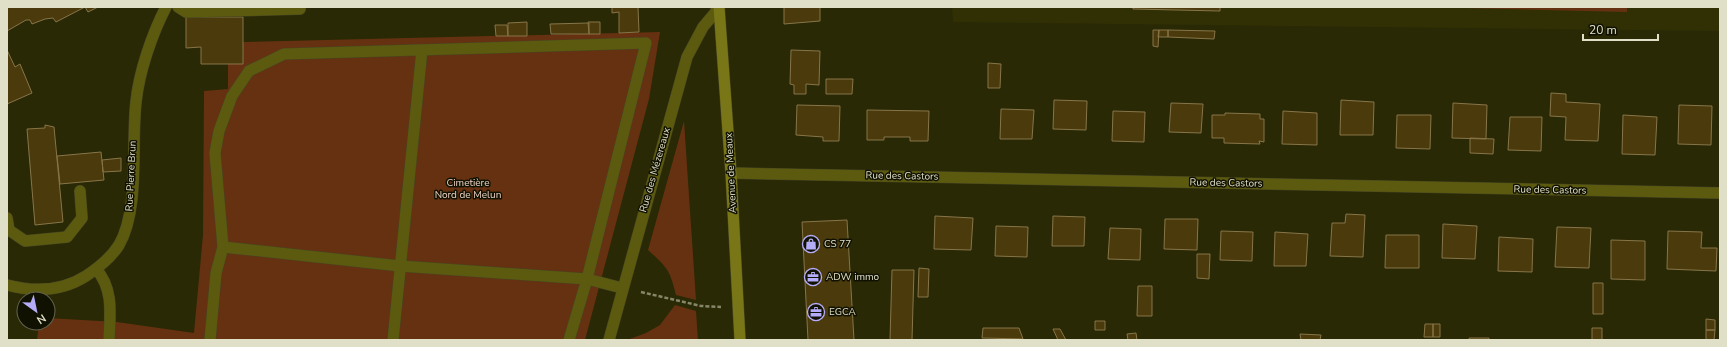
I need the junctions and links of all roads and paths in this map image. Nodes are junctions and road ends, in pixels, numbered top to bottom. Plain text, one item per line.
1 (166, 7) edge
2 (178, 7) edge
3 (718, 8) edge
4 (300, 9) dead end
5 (422, 50) junction
6 (731, 173) junction
7 (80, 192) dead end
8 (1720, 193) edge
9 (7, 218) edge
10 (223, 247) junction
11 (400, 266) junction
12 (96, 269) junction
13 (587, 279) junction
14 (7, 285) edge
15 (622, 288) junction
16 (737, 306) junction
17 (109, 340) edge
18 (210, 340) edge
19 (393, 340) edge
20 (569, 340) edge
21 (609, 340) edge
22 (740, 340) edge

1 - 12 street, Rue Pierre Brun
2 - 4 street
3 - 6 main road, Avenue de Meaux
3 - 15 street, Rue des Mézereaux
5 - 10 street
5 - 11 street
5 - 13 street
6 - 8 street, Rue des Castors
6 - 16 main road, Avenue de Meaux
7 - 9 street
10 - 11 street
10 - 18 street
11 - 13 street
11 - 19 street
12 - 14 street, Rue Pierre Brun
12 - 17 street
13 - 15 street
13 - 20 street
15 - 16 path
15 - 21 street, Rue des Mézereaux
16 - 22 main road, Avenue de Meaux

